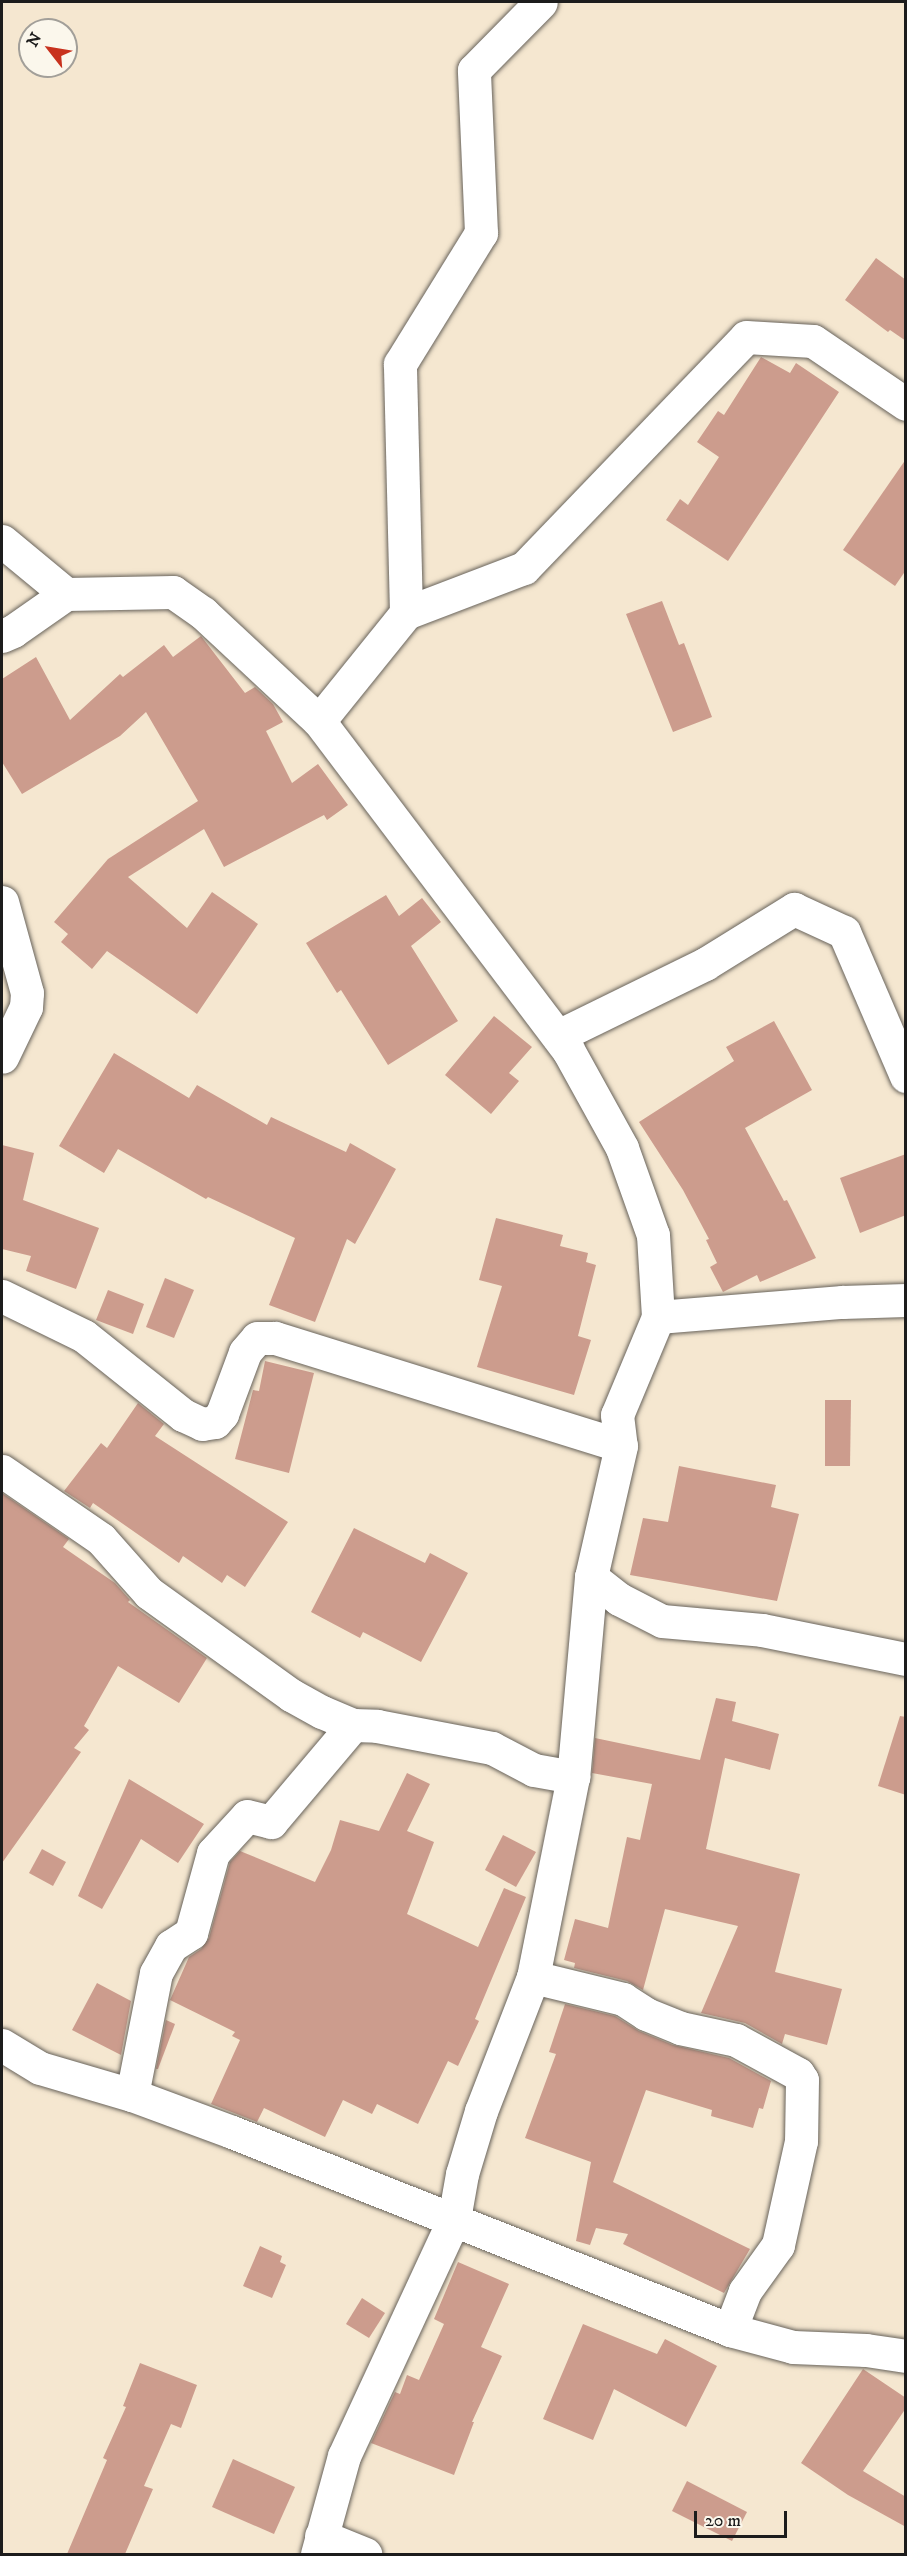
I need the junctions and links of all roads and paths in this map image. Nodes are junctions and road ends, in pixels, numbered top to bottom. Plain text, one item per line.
1 (538, 2) edge
2 (906, 404) edge
3 (2, 542) edge
4 (66, 594) junction
5 (406, 614) junction
6 (2, 636) edge
7 (319, 721) junction
8 (2, 902) edge
9 (558, 1036) junction
10 (2, 1057) edge
11 (906, 1076) edge
12 (2, 1296) edge
13 (906, 1300) edge
14 (658, 1317) junction
15 (621, 1446) junction
16 (2, 1471) edge
17 (591, 1577) junction
18 (906, 1659) edge
19 (353, 1725) junction
20 (573, 1777) junction
21 (533, 1977) junction
22 (2, 2045) edge
23 (132, 2095) junction
24 (454, 2219) junction
25 (730, 2330) junction
26 (906, 2356) edge
27 (319, 2545) edge
28 (365, 2554) edge

1 - 5 street
2 - 5 street
3 - 4 street
4 - 6 street
4 - 7 street
5 - 7 street
7 - 9 street
8 - 10 street
9 - 11 street
9 - 14 street
12 - 15 street
13 - 14 street
14 - 15 street
15 - 17 street
16 - 19 street
17 - 18 street
17 - 20 street
19 - 20 street
19 - 23 street
20 - 21 street
21 - 24 street
21 - 25 street
22 - 23 street
23 - 24 street
24 - 25 street
24 - 27 street
25 - 26 street
27 - 28 street

